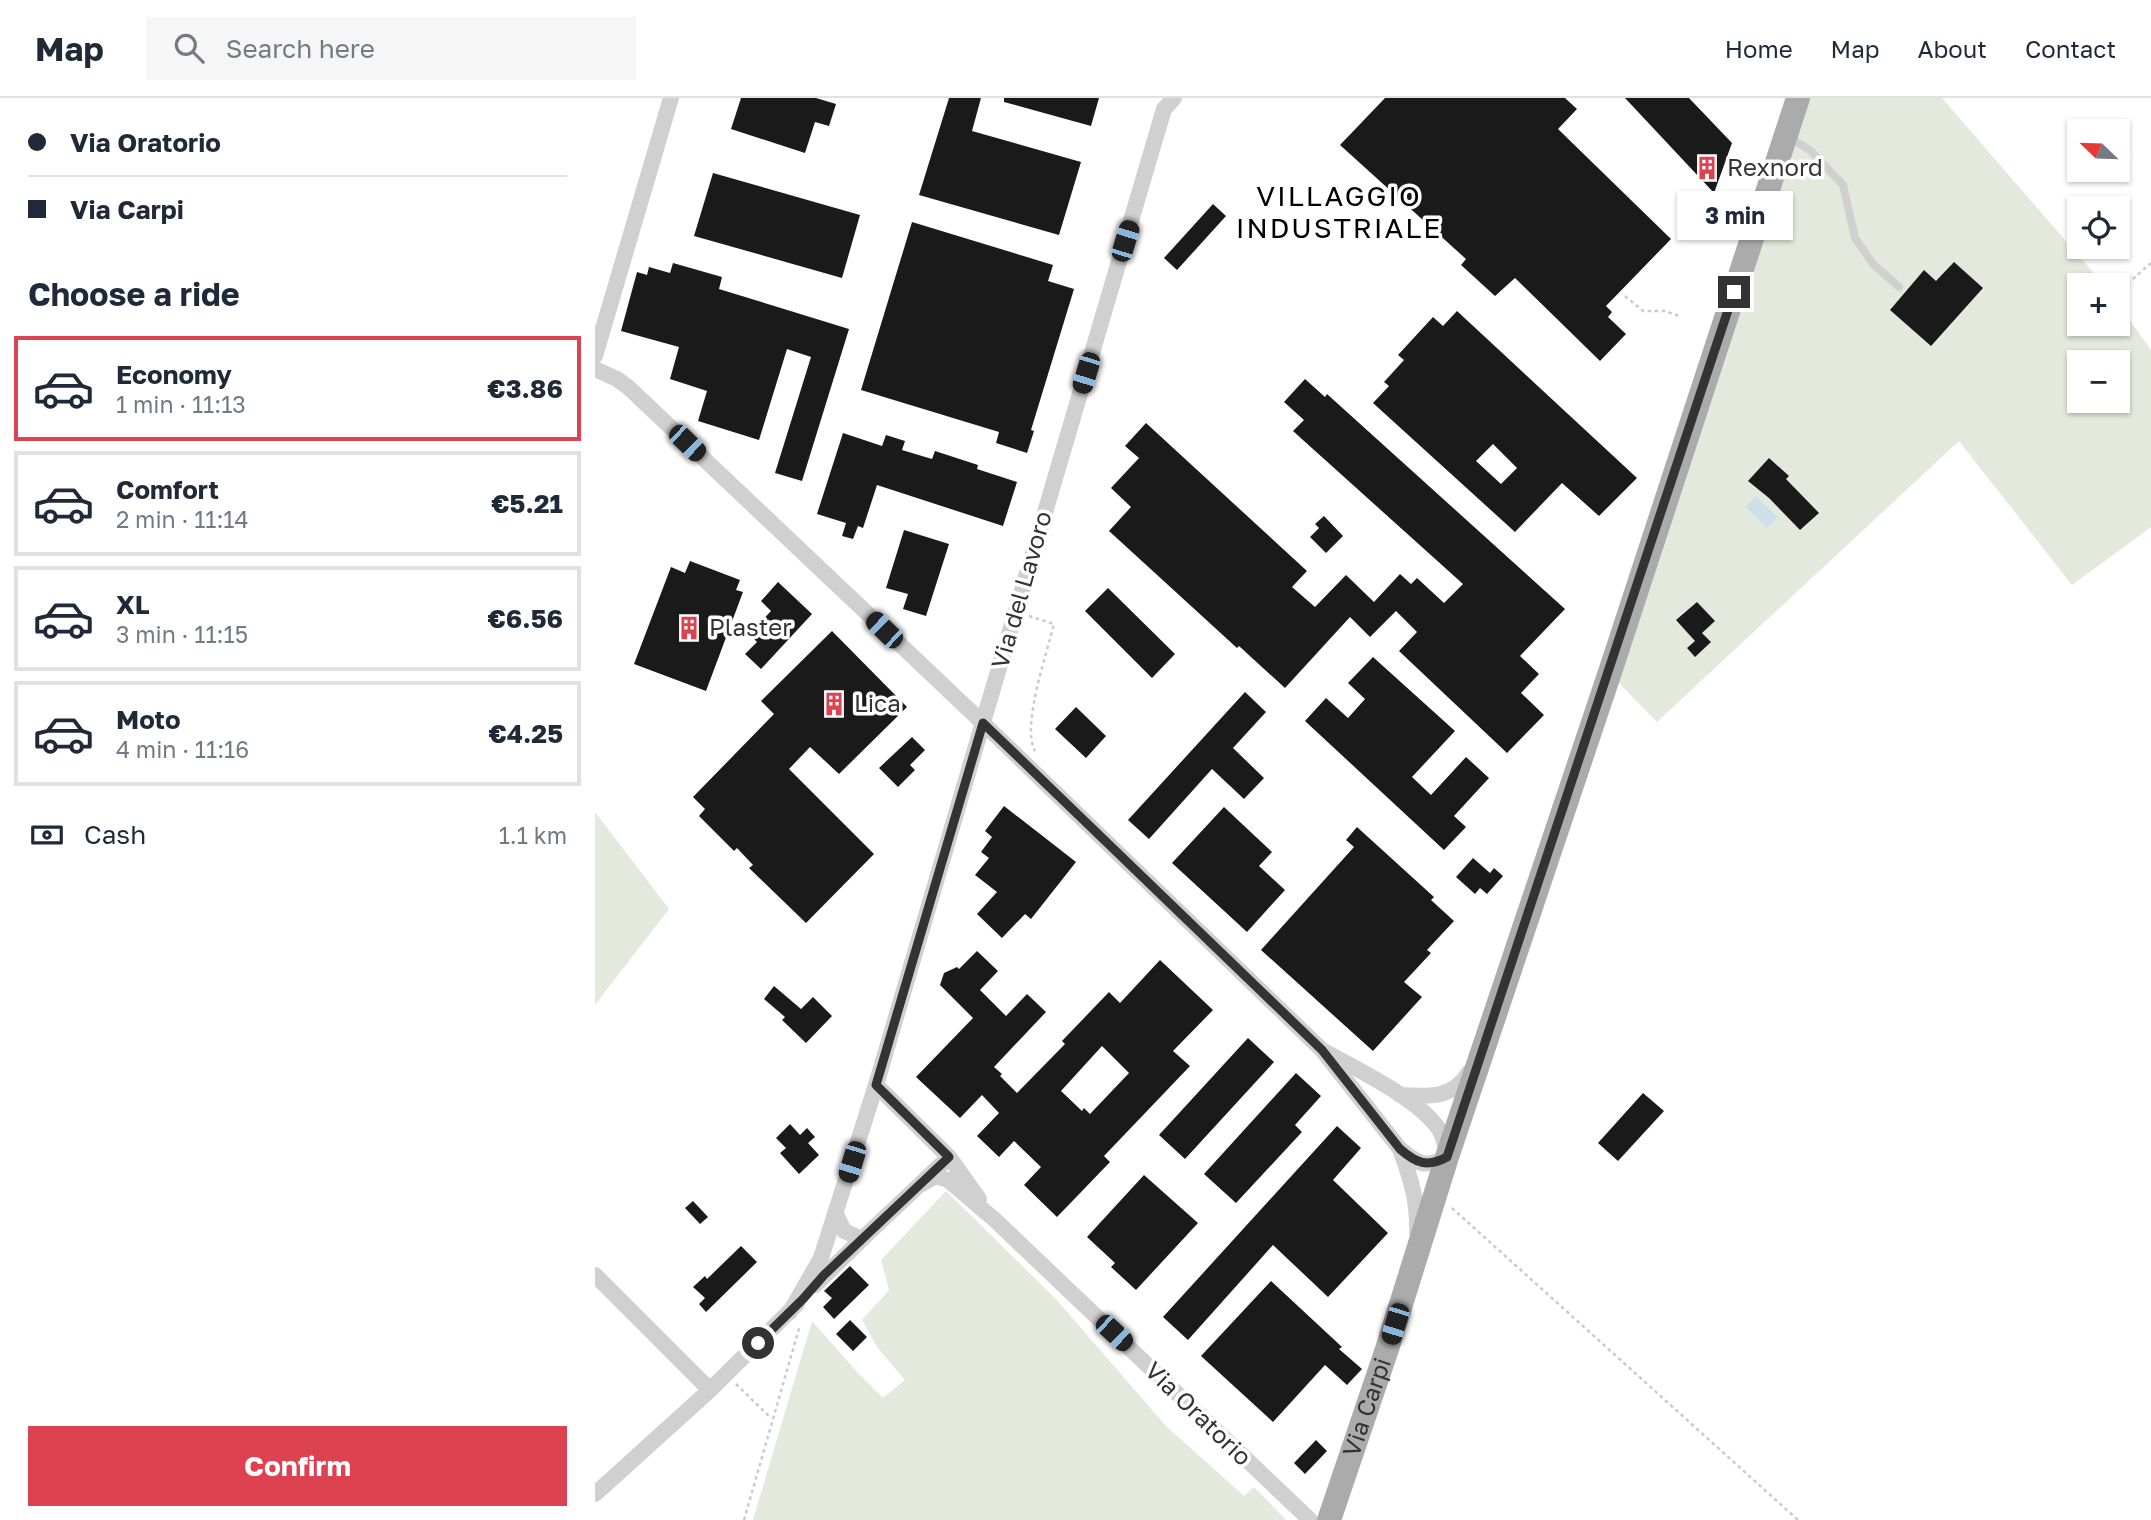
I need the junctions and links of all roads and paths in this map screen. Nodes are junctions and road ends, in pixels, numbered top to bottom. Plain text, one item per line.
1 (671, 98) edge
2 (1174, 98) edge
3 (1798, 98) edge
4 (1786, 135) junction
5 (2151, 263) edge
6 (2130, 282) edge
7 (1899, 287) dead end
8 (1625, 296) dead end
9 (1679, 316) dead end
10 (595, 356) edge
11 (595, 369) edge
12 (1026, 615) dead end
13 (983, 723) junction
14 (1037, 754) dead end
15 (1487, 1040) junction
16 (1322, 1050) junction
17 (876, 1085) junction
18 (1400, 1095) junction
19 (1400, 1149) junction
20 (949, 1157) junction
21 (1447, 1157) junction
22 (918, 1186) junction
23 (1435, 1193) junction
24 (836, 1214) junction
25 (995, 1220) junction
26 (862, 1239) junction
27 (1417, 1250) junction
28 (595, 1275) edge
29 (795, 1317) junction
30 (726, 1375) junction
31 (710, 1390) junction
32 (773, 1419) junction
33 (595, 1494) edge
34 (744, 1520) edge
35 (1310, 1520) edge
36 (1329, 1520) edge
37 (1798, 1520) edge

1 - 10 street
2 - 13 street, Via del Lavoro
3 - 4 main road, Via Carpi
4 - 7 lane
4 - 15 main road, Via Carpi
5 - 6 path
8 - 9 path
11 - 13 street
12 - 14 path
13 - 16 street
13 - 17 street, Via del Lavoro
15 - 18 street
15 - 21 main road, Via Carpi
16 - 18 street
16 - 19 street
17 - 20 street, Via Oratorio
17 - 24 street
18 - 21 street
19 - 21 street
19 - 27 street
20 - 22 street
20 - 25 street, Via Oratorio
21 - 23 main road, Via Carpi
22 - 25 street, Via Oratorio
22 - 26 street
23 - 27 main road, Via Carpi
23 - 37 path
24 - 26 street
24 - 29 street
25 - 35 street, Via Oratorio
26 - 29 street
27 - 36 main road, Via Carpi
28 - 31 street
29 - 30 street
29 - 32 path
30 - 31 street
30 - 32 path
31 - 33 street
32 - 34 path

